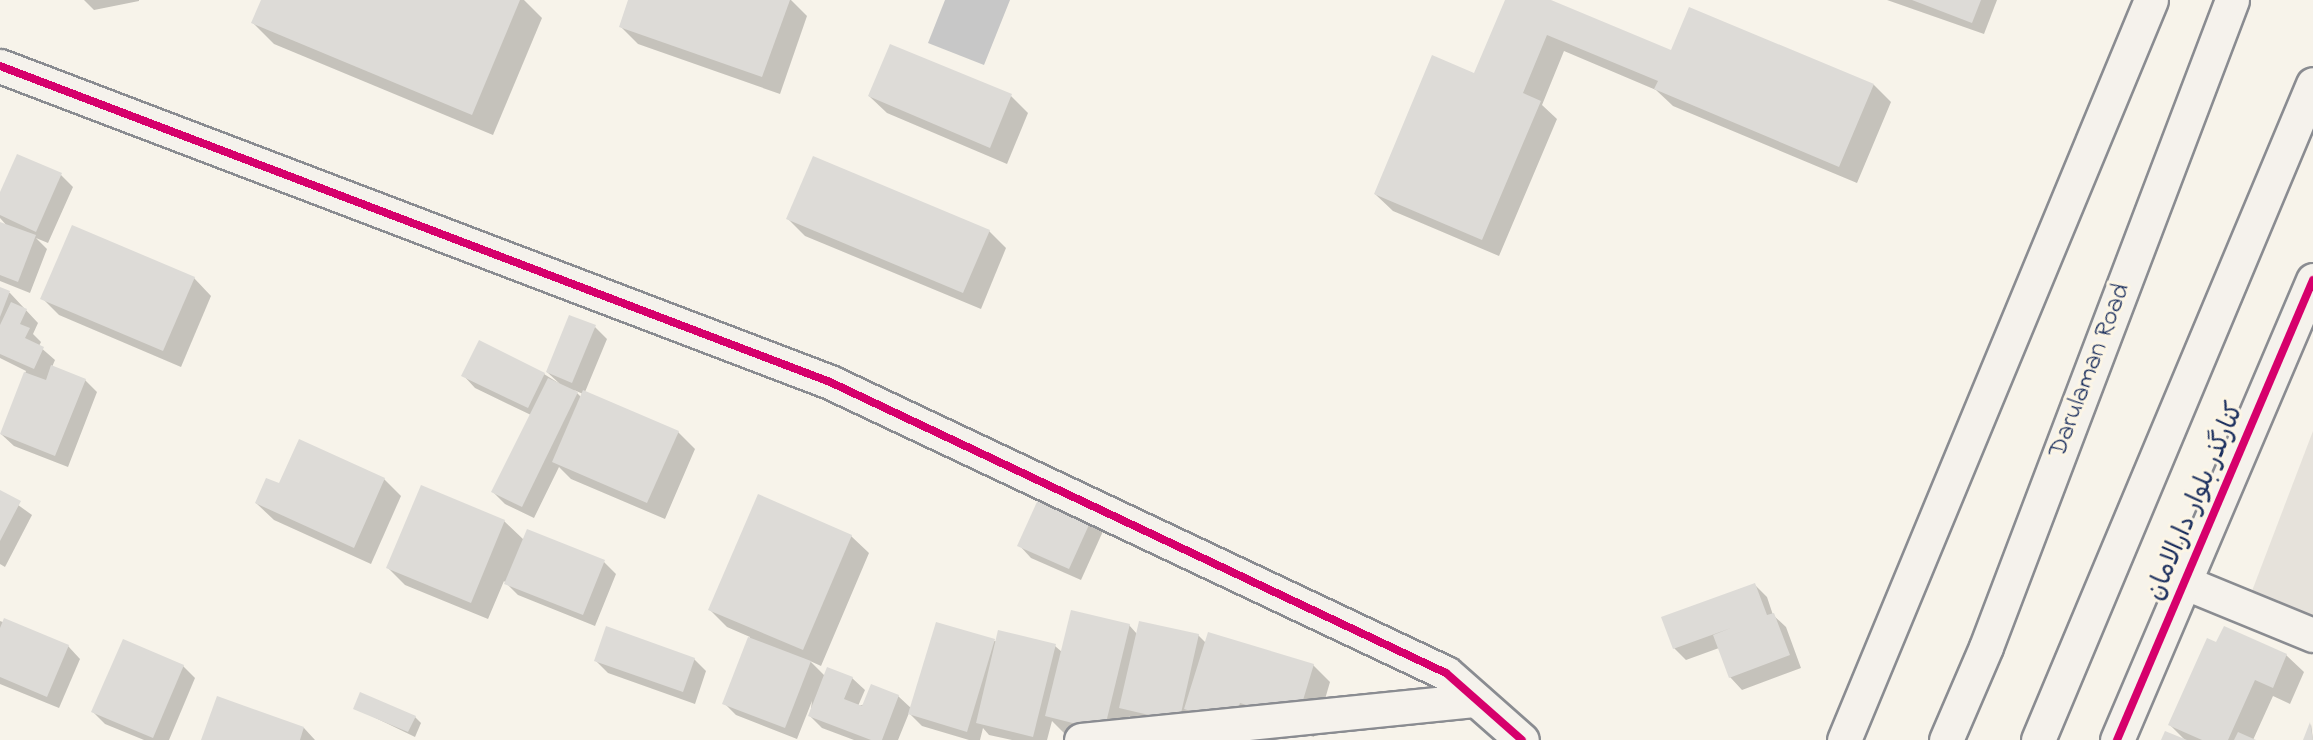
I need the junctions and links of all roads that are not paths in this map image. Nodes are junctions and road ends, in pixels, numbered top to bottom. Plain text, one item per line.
1 (2151, 0) edge
2 (2232, 0) edge
3 (0, 66) edge
4 (2313, 84) edge
5 (2313, 280) edge
6 (2186, 583) junction
7 (2313, 635) edge
8 (1476, 700) junction
9 (1081, 740) edge
10 (1522, 740) edge
11 (1844, 740) edge
12 (1946, 740) edge
13 (2038, 740) edge
14 (2117, 740) edge

1 - 11 street
2 - 12 street, Darulaman Road
3 - 8 street
4 - 13 street
5 - 6 street, کنارگذر بلوار دارالامان
6 - 7 street
6 - 14 street, کنارگذر بلوار دارالامان
8 - 9 street
8 - 10 street

